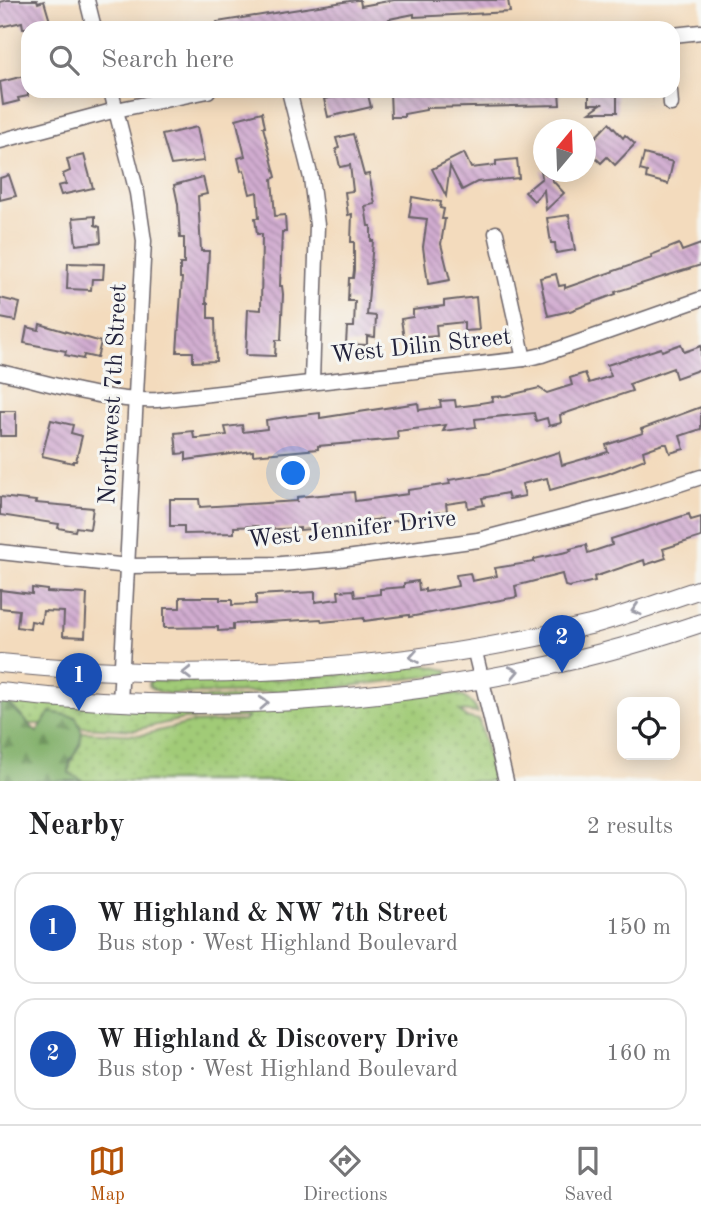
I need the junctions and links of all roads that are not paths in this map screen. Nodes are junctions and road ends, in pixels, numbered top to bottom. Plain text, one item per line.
1 (87, 0) edge
2 (92, 21) edge
3 (701, 32) edge
4 (680, 34) edge
5 (113, 98) edge
6 (174, 98) edge
7 (291, 98) edge
8 (116, 110) junction
9 (0, 141) edge
10 (496, 233) dead end
11 (701, 299) edge
12 (524, 359) junction
13 (0, 372) edge
14 (312, 381) junction
15 (136, 401) junction
16 (701, 477) edge
17 (0, 552) edge
18 (128, 566) junction
19 (701, 589) edge
20 (701, 623) edge
21 (474, 648) junction
22 (0, 663) edge
23 (122, 671) junction
24 (482, 679) junction
25 (0, 692) edge
26 (120, 703) junction
27 (506, 781) edge

1 - 2 street
3 - 4 street
5 - 8 street, Northwest 7th Street
6 - 8 street
7 - 14 street
8 - 9 street
8 - 15 street, Northwest 7th Street
10 - 12 street
11 - 12 street, West Dilin Street
12 - 14 street, West Dilin Street
13 - 15 street, West Dilin Street
14 - 15 street, West Dilin Street
15 - 18 street, Northwest 7th Street
16 - 18 street, West Jennifer Drive
17 - 18 street, West Jennifer Drive
18 - 23 street, Northwest 7th Street
19 -> 21 main road
24 -> 20 main road
21 -> 23 main road
21 - 24 street
22 - 23 main road
23 - 26 street, Northwest 7th Street
26 -> 24 main road
24 - 27 street
25 - 26 main road

